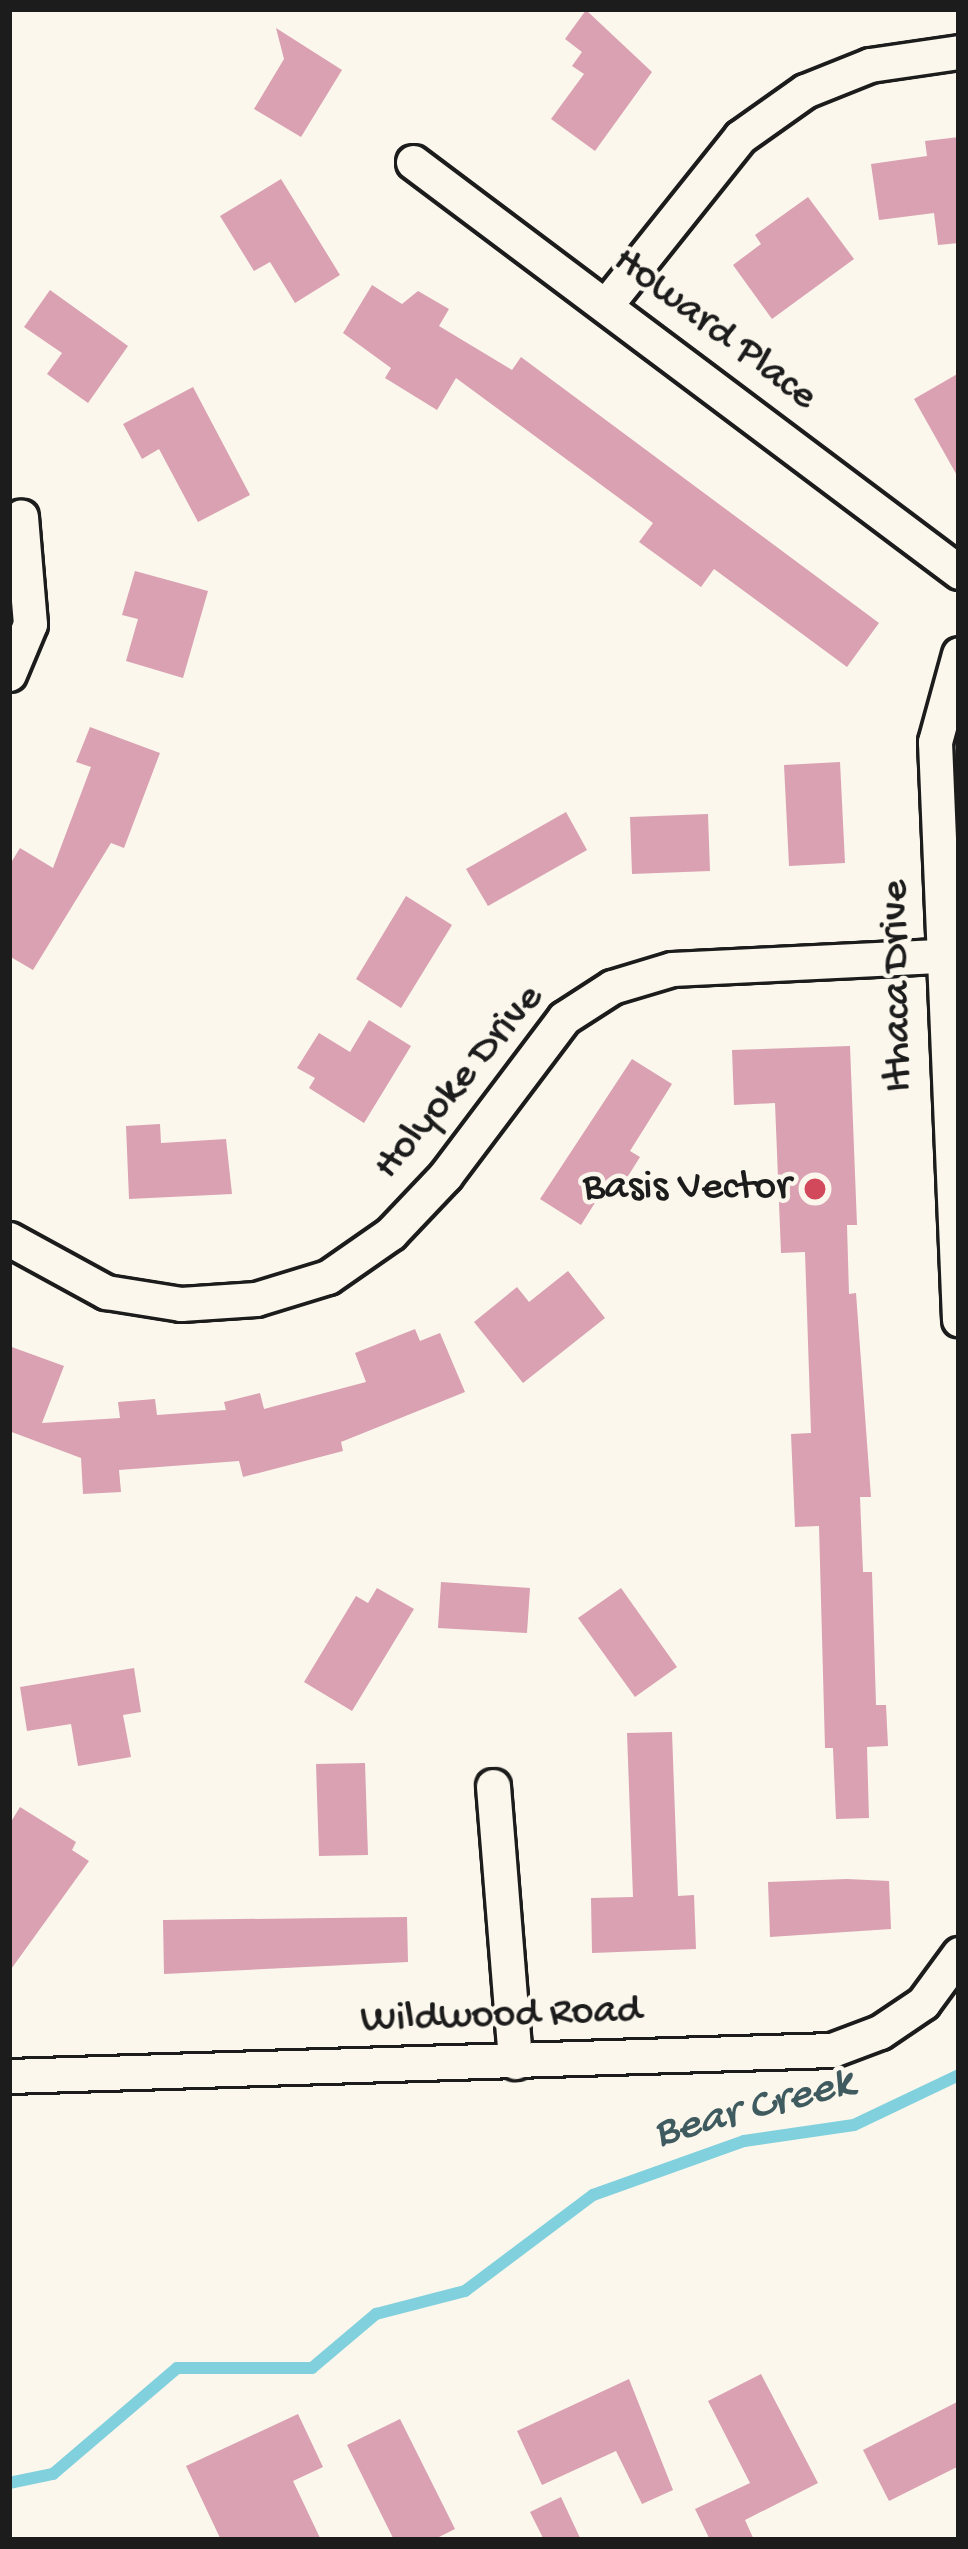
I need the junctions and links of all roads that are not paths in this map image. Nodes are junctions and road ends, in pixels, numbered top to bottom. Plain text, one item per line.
1 (959, 52) edge
2 (413, 162) dead end
3 (606, 304) junction
4 (21, 516) dead end
5 (959, 572) edge
6 (959, 654) edge
7 (9, 674) edge
8 (938, 956) junction
9 (9, 1239) edge
10 (959, 1319) edge
11 (493, 1786) dead end
12 (959, 1954) edge
13 (515, 2062) junction
14 (9, 2076) edge

1 - 3 street
2 - 3 street, Howard Place
3 - 5 street, Howard Place
4 - 7 street
6 - 8 street, Ithaca Drive
8 - 9 street, Holyoke Drive
8 - 10 street, Ithaca Drive
11 - 13 street
12 - 13 street, Wildwood Road
13 - 14 street, Wildwood Road

